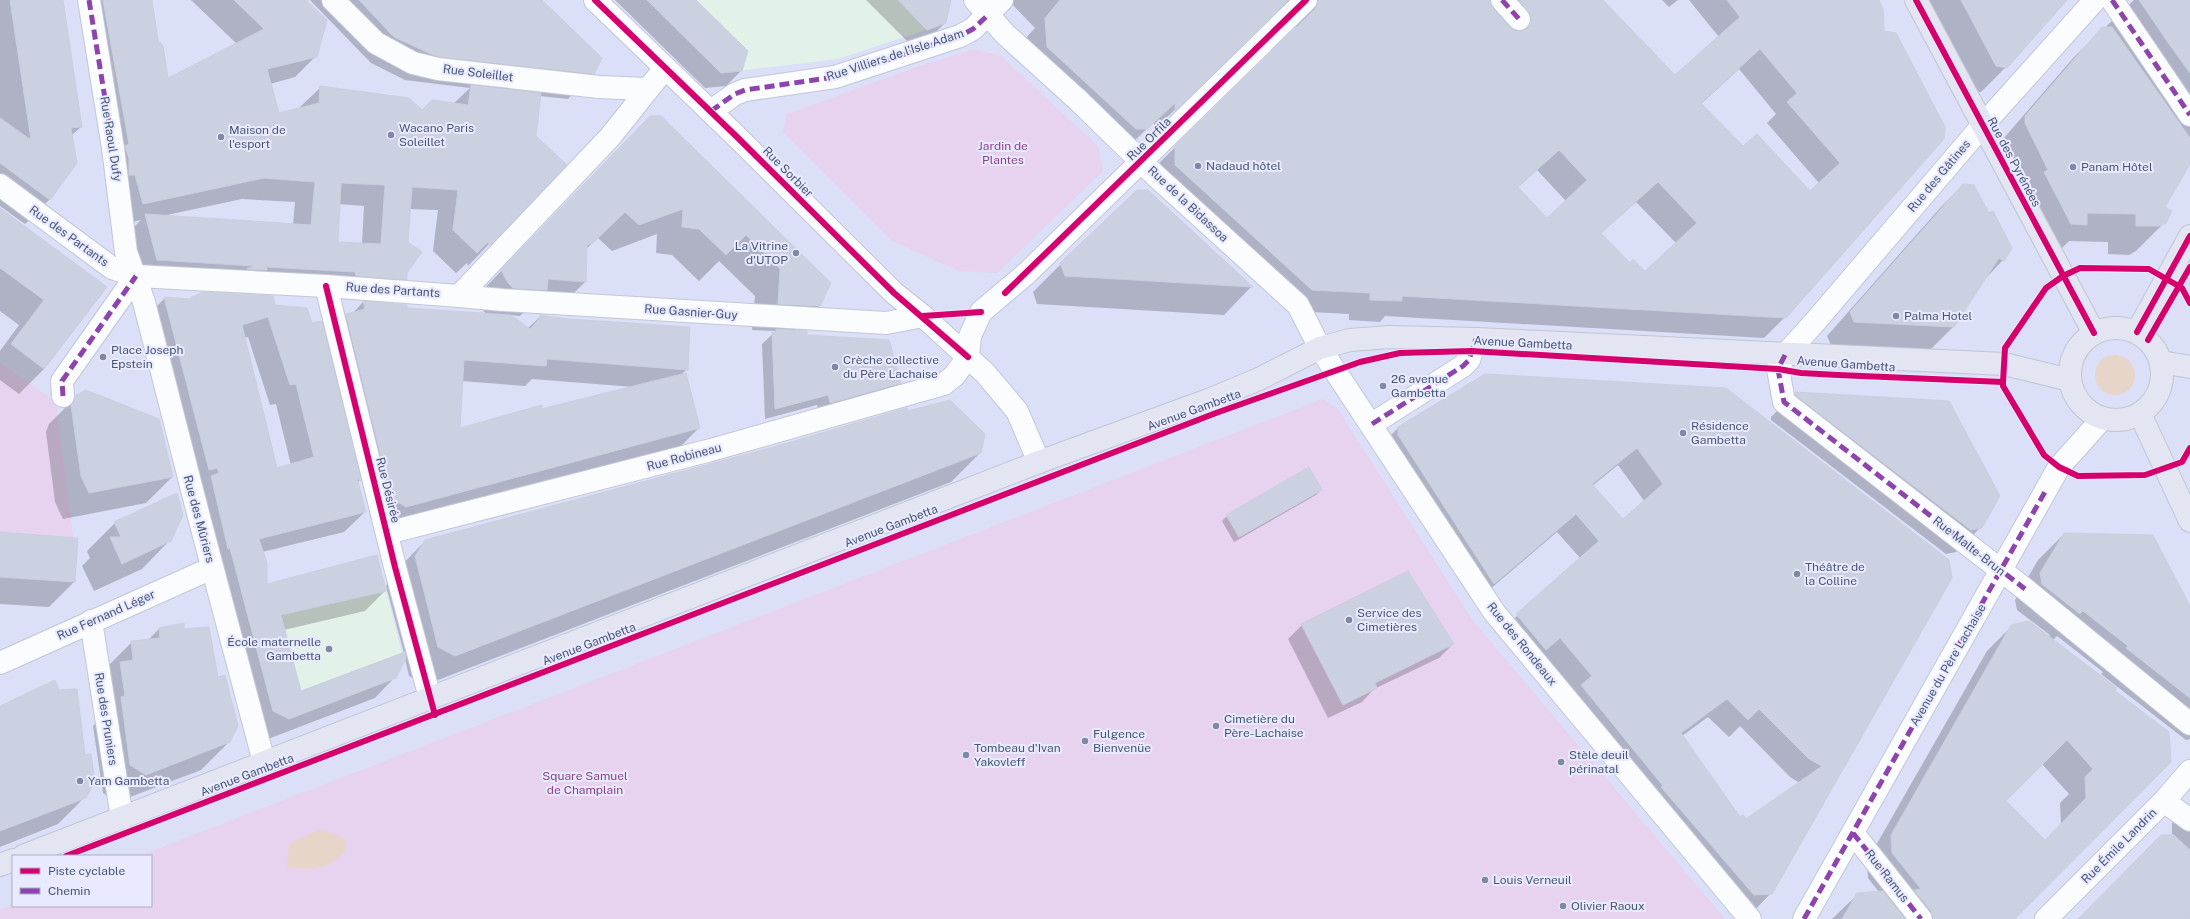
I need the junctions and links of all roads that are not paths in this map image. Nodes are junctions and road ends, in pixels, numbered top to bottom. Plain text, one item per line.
1 (89, 0) edge
2 (333, 0) edge
3 (595, 0) edge
4 (1306, 0) edge
5 (1502, 0) edge
6 (1916, 0) edge
7 (2095, 0) edge
8 (2112, 0) edge
9 (989, 5) edge
10 (1519, 19) dead end
11 (665, 68) junction
12 (647, 89) junction
13 (711, 112) junction
14 (2190, 115) edge
15 (1982, 126) junction
16 (1142, 161) junction
17 (0, 186) edge
18 (2190, 236) edge
19 (136, 276) junction
20 (326, 286) junction
21 (459, 296) junction
22 (923, 316) junction
23 (2137, 332) junction
24 (2094, 333) junction
25 (1476, 339) junction
26 (1320, 348) junction
27 (1785, 355) junction
28 (968, 357) junction
29 (2161, 362) junction
30 (2190, 367) edge
31 (2070, 380) junction
32 (63, 396) dead end
33 (2140, 414) junction
34 (2102, 418) junction
35 (1372, 424) junction
36 (1039, 462) junction
37 (2190, 521) edge
38 (387, 533) junction
39 (212, 568) junction
40 (2001, 571) junction
41 (91, 621) junction
42 (0, 663) edge
43 (430, 698) junction
44 (2190, 724) edge
45 (264, 762) junction
46 (2190, 772) edge
47 (2164, 801) junction
48 (122, 818) junction
49 (2190, 820) edge
50 (1852, 833) junction
51 (26, 855) edge
52 (12, 860) edge
53 (0, 865) edge
54 (1750, 919) edge
55 (1804, 919) edge
56 (1921, 919) edge
57 (2046, 919) edge

1 - 19 street, Rue Raoul Dufy
2 - 12 street, Rue Soleillet
3 - 11 street, Rue Sorbier
4 - 16 street, Rue Orfila
5 - 10 street
6 - 15 main road, Rue des Pyrénées
7 - 15 street, Rue des Gâtines
8 - 14 street
9 - 13 street, Rue Villiers de l'Isle Adam
9 - 16 street, Rue de la Bidassoa
11 - 12 street
11 - 13 street, Rue Sorbier
12 - 21 street
13 - 22 street, Rue Sorbier
15 - 24 main road, Rue des Pyrénées
15 - 27 street, Rue des Gâtines
16 - 26 street, Rue de la Bidassoa
16 - 28 street, Rue Orfila
17 - 19 street, Rue des Partants
18 - 23 main road
19 - 20 street, Rue des Partants
19 - 32 street
19 - 39 street, Rue des Mûriers
20 - 21 street, Rue des Partants
20 - 38 street, Rue Désirée
21 - 22 street, Rue Gasnier-Guy
22 - 28 street, Rue Sorbier
23 - 24 main road
23 - 29 main road
24 - 31 main road
25 - 26 main road, Avenue Gambetta
25 - 27 main road, Avenue Gambetta
25 - 35 street
26 - 35 street, Rue des Rondeaux
26 - 36 main road, Avenue Gambetta
27 - 31 main road, Avenue Gambetta
27 - 40 street, Rue Malte-Brun
28 - 36 street, Rue Sorbier
28 - 38 street, Rue Robineau
29 - 30 main road
29 - 33 main road
31 - 34 main road
33 - 34 main road
33 - 37 main road
34 - 40 street, Avenue du Père Lachaise
35 - 54 street, Rue des Rondeaux
36 - 43 main road, Avenue Gambetta
38 - 43 street, Rue Désirée
39 - 41 street, Rue Fernand Léger
39 - 45 street, Rue des Mûriers
40 - 44 street, Rue Malte-Brun
40 - 50 street, Avenue du Père Lachaise
41 - 42 street, Rue Fernand Léger
41 - 48 street, Rue des Pruniers
43 - 45 main road, Avenue Gambetta
45 - 48 main road, Avenue Gambetta
46 - 47 street, Rue Émile Landrin
47 - 49 street
47 - 57 street, Rue Émile Landrin
48 - 51 main road, Avenue Gambetta
50 - 55 street, Avenue du Père Lachaise
50 - 56 street, Rue Ramus
52 - 53 main road

